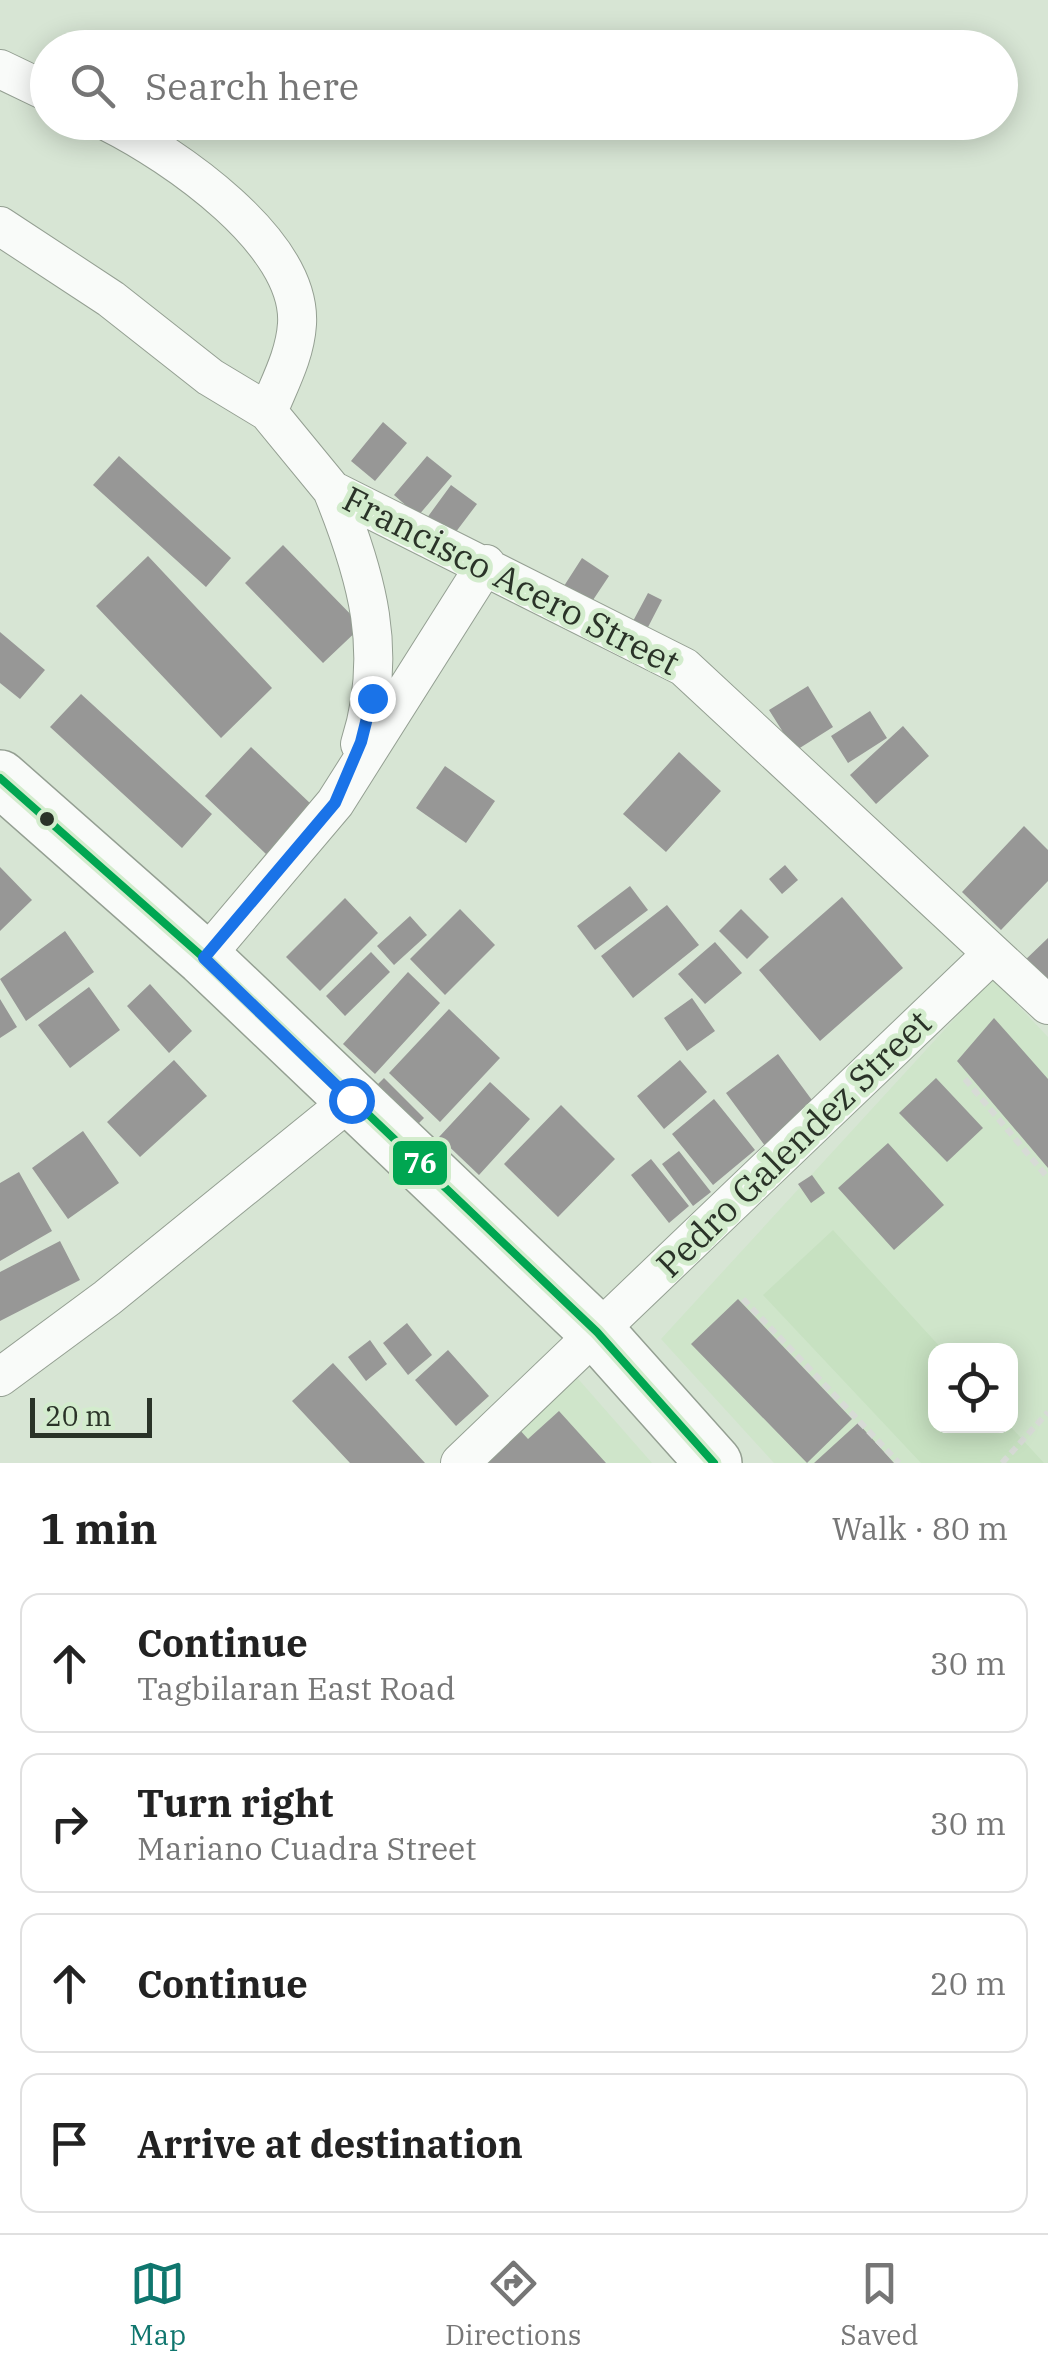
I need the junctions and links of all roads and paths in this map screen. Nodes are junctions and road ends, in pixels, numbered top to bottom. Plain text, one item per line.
1 (0, 69) edge
2 (30, 83) edge
3 (143, 140) edge
4 (0, 226) edge
5 (268, 412) junction
6 (332, 490) junction
7 (486, 564) junction
8 (0, 778) edge
9 (335, 803) junction
10 (992, 954) junction
11 (204, 958) junction
12 (1048, 1005) edge
13 (965, 1079) dead end
14 (351, 1100) junction
15 (1048, 1178) edge
16 (743, 1299) dead end
17 (597, 1332) junction
18 (0, 1377) edge
19 (1048, 1412) edge
20 (460, 1463) edge
21 (714, 1463) edge
22 (899, 1463) edge
23 (1002, 1463) edge

1 - 2 street
3 - 5 street
4 - 5 street, Francisco Acero Street
5 - 6 street, Francisco Acero Street
6 - 7 street, Francisco Acero Street
6 - 9 street
7 - 9 street
7 - 10 street, Francisco Acero Street
8 - 11 main road
9 - 11 street
10 - 12 street, Francisco Acero Street
10 - 17 street, Pedro Galendez Street
11 - 14 main road
13 - 15 path
14 - 17 main road
14 - 18 street
16 - 22 path
17 - 20 street, Pedro Galendez Street
17 - 21 main road
19 - 23 path

